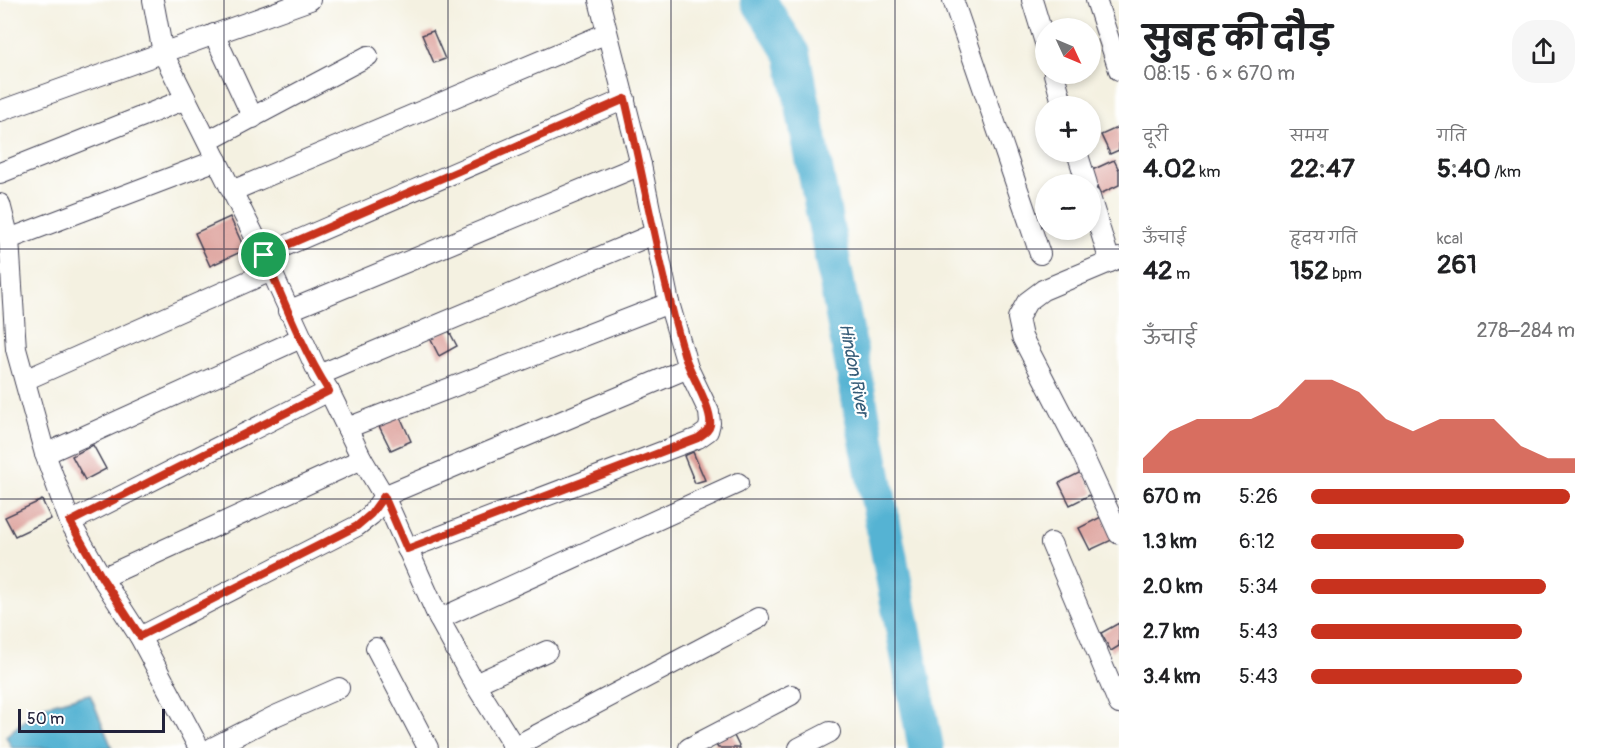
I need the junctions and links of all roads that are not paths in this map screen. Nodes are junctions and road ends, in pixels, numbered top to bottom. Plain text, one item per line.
1 (153, 0) edge
2 (310, 0) edge
3 (599, 0) edge
4 (953, 0) edge
5 (1032, 0) edge
6 (1096, 0) edge
7 (1037, 18) edge
8 (607, 33) junction
9 (214, 34) junction
10 (163, 53) junction
11 (368, 56) dead end
12 (1119, 70) edge
13 (186, 99) junction
14 (625, 99) junction
15 (0, 111) edge
16 (253, 118) junction
17 (208, 141) junction
18 (217, 160) junction
19 (641, 165) junction
20 (0, 173) edge
21 (232, 191) junction
22 (0, 204) edge
23 (1101, 226) edge
24 (654, 234) junction
25 (9, 239) junction
26 (1040, 254) dead end
27 (1114, 260) edge
28 (267, 263) junction
29 (669, 303) junction
30 (288, 312) junction
31 (301, 338) junction
32 (688, 368) junction
33 (25, 380) junction
34 (324, 383) junction
35 (346, 428) junction
36 (45, 454) junction
37 (362, 459) junction
38 (738, 483) dead end
39 (384, 496) junction
40 (70, 522) junction
41 (1119, 534) edge
42 (1051, 543) dead end
43 (407, 549) junction
44 (102, 578) junction
45 (759, 618) dead end
46 (439, 619) junction
47 (140, 636) junction
48 (376, 648) dead end
49 (547, 651) dead end
50 (475, 684) junction
51 (339, 688) dead end
52 (791, 695) dead end
53 (1119, 704) edge
54 (830, 732) dead end
55 (199, 748) edge
56 (212, 748) edge
57 (428, 748) edge
58 (514, 748) edge
59 (689, 748) edge
60 (799, 748) edge

1 - 10 street
2 - 9 street
3 - 8 street
4 - 26 street
5 - 7 street
6 - 12 street
8 - 14 street
8 - 21 street
9 - 10 street
9 - 16 street
10 - 13 street
10 - 15 street
11 - 16 street
13 - 17 street
13 - 20 street
14 - 19 street
14 - 28 street
16 - 17 street
17 - 18 street
18 - 21 street
18 - 25 street
19 - 24 street
19 - 30 street
21 - 28 street
22 - 25 street
23 - 27 street
24 - 29 street
24 - 34 street
25 - 33 street
27 - 41 street
28 - 30 street
28 - 33 street
29 - 32 street
29 - 35 street
30 - 31 street
31 - 34 street
31 - 36 street
32 - 39 street
32 - 43 street
33 - 36 street
34 - 35 street
34 - 40 street
35 - 37 street
36 - 40 street
37 - 39 street
37 - 44 street
38 - 46 street
39 - 43 street
39 - 47 street
40 - 44 street
42 - 53 street
43 - 46 street
44 - 47 street
45 - 58 street
46 - 50 street
47 - 55 street
48 - 57 street
49 - 50 street
50 - 58 street
51 - 56 street
52 - 59 street
54 - 60 street

